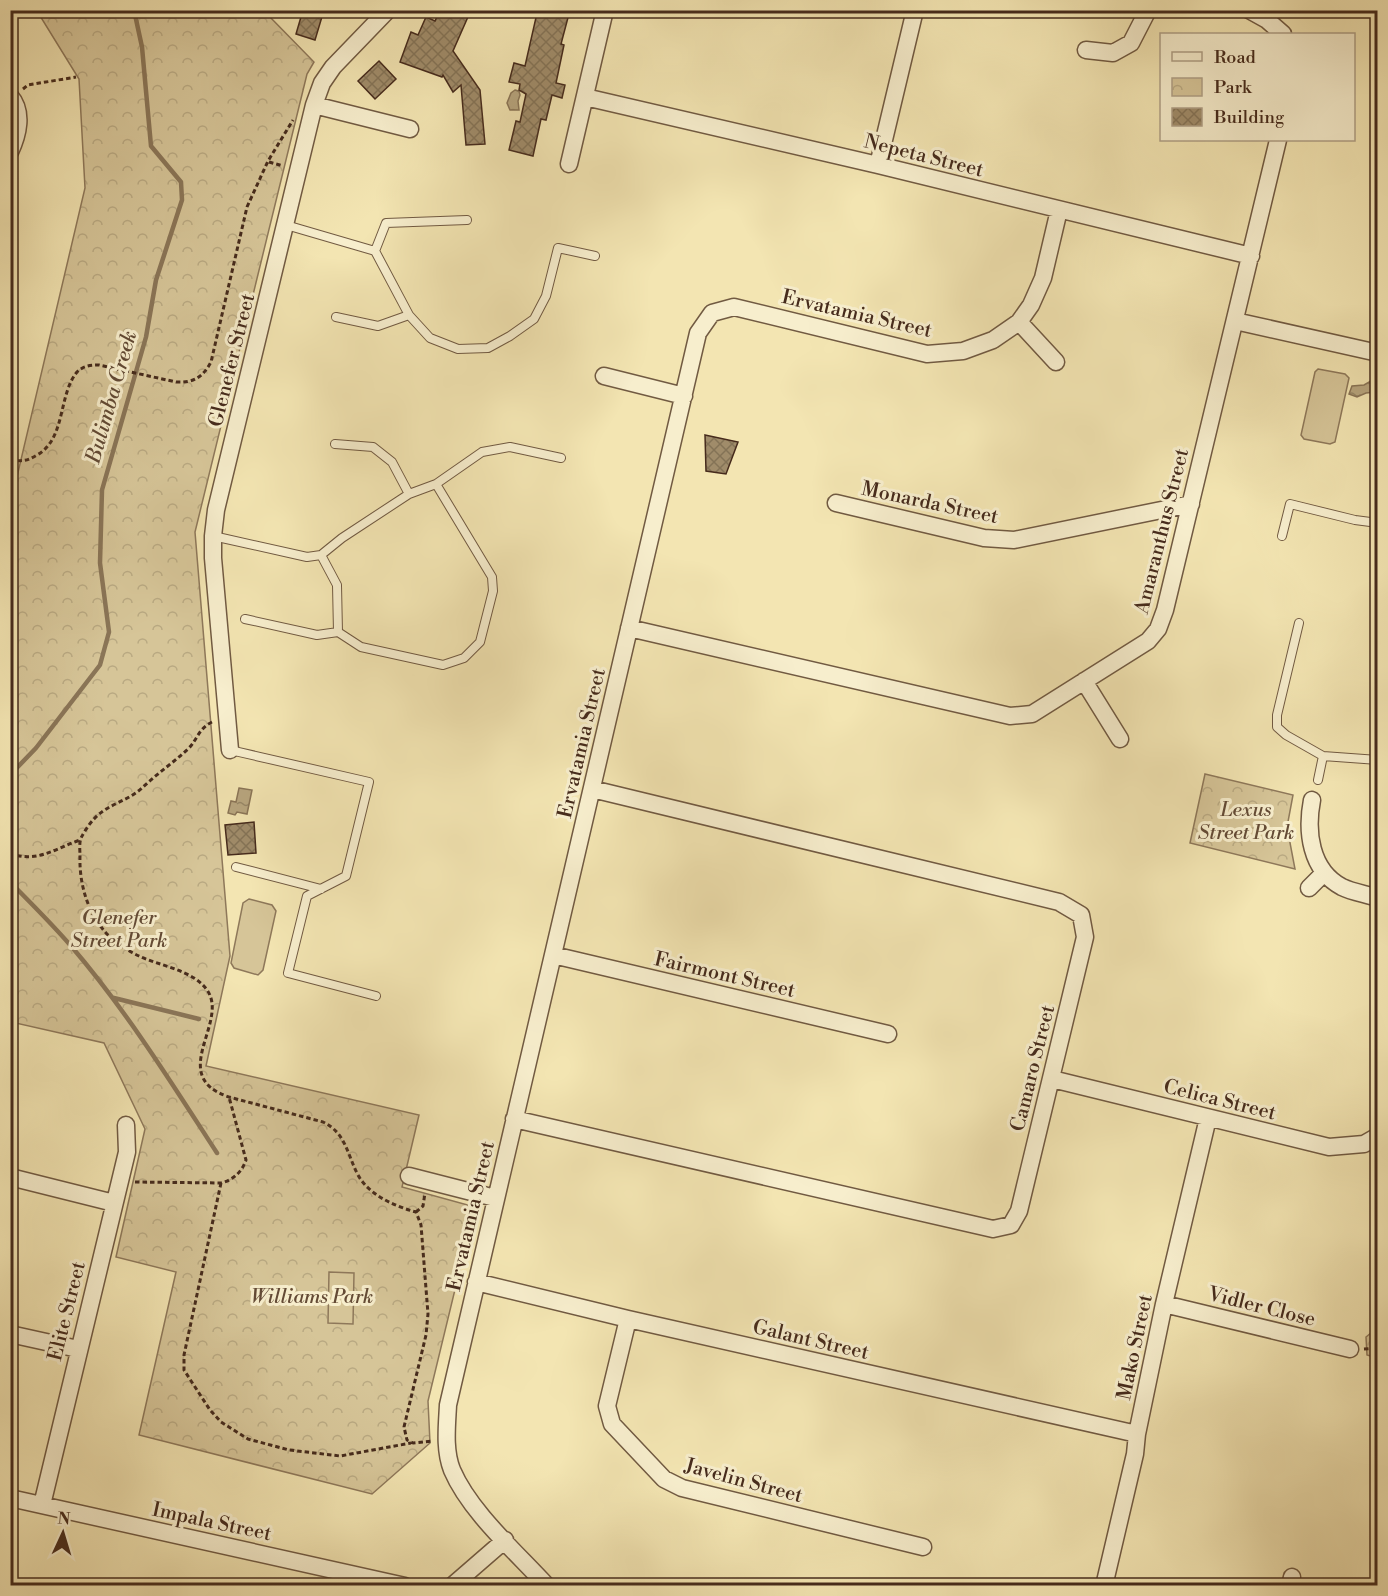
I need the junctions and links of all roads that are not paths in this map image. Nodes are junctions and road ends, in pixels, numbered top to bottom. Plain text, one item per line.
1 (606, 10) edge
2 (915, 10) edge
3 (1148, 10) edge
4 (1249, 10) edge
5 (384, 12) edge
6 (1282, 33) edge
7 (1086, 50) dead end
8 (585, 97) junction
9 (12, 98) edge
10 (314, 105) junction
11 (410, 129) dead end
12 (1278, 141) edge
13 (10, 152) edge
14 (569, 164) dead end
15 (878, 165) junction
16 (1059, 210) junction
17 (467, 220) dead end
18 (286, 225) junction
19 (375, 251) junction
20 (595, 256) dead end
21 (1251, 256) junction
22 (409, 315) junction
23 (336, 317) dead end
24 (1235, 321) junction
25 (1019, 322) junction
26 (1377, 352) edge
27 (1056, 362) dead end
28 (604, 376) dead end
29 (684, 396) junction
30 (335, 444) dead end
31 (561, 458) dead end
32 (436, 484) junction
33 (409, 494) junction
34 (836, 503) dead end
35 (1191, 504) junction
36 (1377, 523) edge
37 (213, 536) junction
38 (1282, 536) dead end
39 (321, 555) junction
40 (244, 619) dead end
41 (1299, 623) dead end
42 (629, 628) junction
43 (338, 632) junction
44 (1084, 681) junction
45 (1120, 739) dead end
46 (230, 750) joint
47 (1323, 756) junction
48 (1377, 760) edge
49 (1318, 780) dead end
50 (592, 789) junction
51 (1312, 800) dead end
52 (237, 867) dead end
53 (1324, 873) junction
54 (1309, 888) dead end
55 (321, 889) junction
56 (1377, 898) edge
57 (553, 955) junction
58 (376, 996) dead end
59 (888, 1034) dead end
60 (1052, 1079) junction
61 (1208, 1118) junction
62 (514, 1119) junction
63 (126, 1125) dead end
64 (1377, 1136) edge
65 (409, 1176) dead end
66 (10, 1177) edge
67 (495, 1198) junction
68 (114, 1203) junction
69 (476, 1282) junction
70 (1164, 1304) junction
71 (628, 1319) junction
72 (10, 1334) edge
73 (78, 1349) junction
74 (1350, 1349) dead end
75 (1137, 1434) junction
76 (10, 1498) edge
77 (42, 1505) junction
78 (505, 1540) junction
79 (923, 1547) dead end
80 (405, 1586) edge
81 (452, 1586) edge
82 (547, 1586) edge
83 (1104, 1586) edge

1 - 8 street
2 - 15 street
3 - 7 street
4 - 6 street
5 - 10 street, Glenefer Street
8 - 14 street
8 - 15 street, Nepeta Street
9 - 13 street
10 - 11 street
10 - 18 street, Glenefer Street
12 - 21 street, Amaranthus Street
15 - 16 street, Nepeta Street
16 - 21 street, Nepeta Street
16 - 25 street, Ervatamia Street
17 - 19 lane
18 - 19 lane
18 - 37 street, Glenefer Street
19 - 22 lane
20 - 22 lane
21 - 24 street, Amaranthus Street
22 - 23 lane
24 - 26 street
24 - 35 street, Amaranthus Street
25 - 27 street
25 - 29 street, Ervatamia Street
28 - 29 street
29 - 42 street, Ervatamia Street
30 - 33 lane
31 - 32 lane
32 - 33 lane
32 - 43 lane
33 - 39 lane
34 - 35 street, Monarda Street
35 - 44 street, Amaranthus Street
36 - 38 lane
37 - 39 lane
37 - 46 street, Glenefer Street
39 - 43 lane
40 - 43 lane
41 - 47 lane
42 - 44 street, Amaranthus Street
42 - 50 street, Ervatamia Street
44 - 45 street
46 - 55 lane
47 - 48 lane
47 - 49 lane
50 - 57 street, Ervatamia Street
50 - 60 street, Camaro Street
51 - 53 street
52 - 55 lane
53 - 54 street
53 - 56 street
55 - 58 lane
57 - 59 street, Fairmont Street
57 - 62 street, Ervatamia Street
60 - 61 street, Celica Street
60 - 62 street, Camaro Street
61 - 64 street, Celica Street
61 - 70 street, Mako Street
62 - 67 street, Ervatamia Street
63 - 68 street, Elite Street
65 - 67 street
66 - 68 street
67 - 69 street, Ervatamia Street
68 - 73 street, Elite Street
69 - 71 street, Galant Street
69 - 78 street, Ervatamia Street
70 - 74 street, Vidler Close
70 - 75 street, Mako Street
71 - 75 street, Galant Street
71 - 79 street, Javelin Street
72 - 73 street
73 - 77 street, Elite Street
75 - 83 street, Mako Street
76 - 77 street, Impala Street
77 - 80 street, Impala Street
78 - 81 street
78 - 82 street, Ervatamia Street

